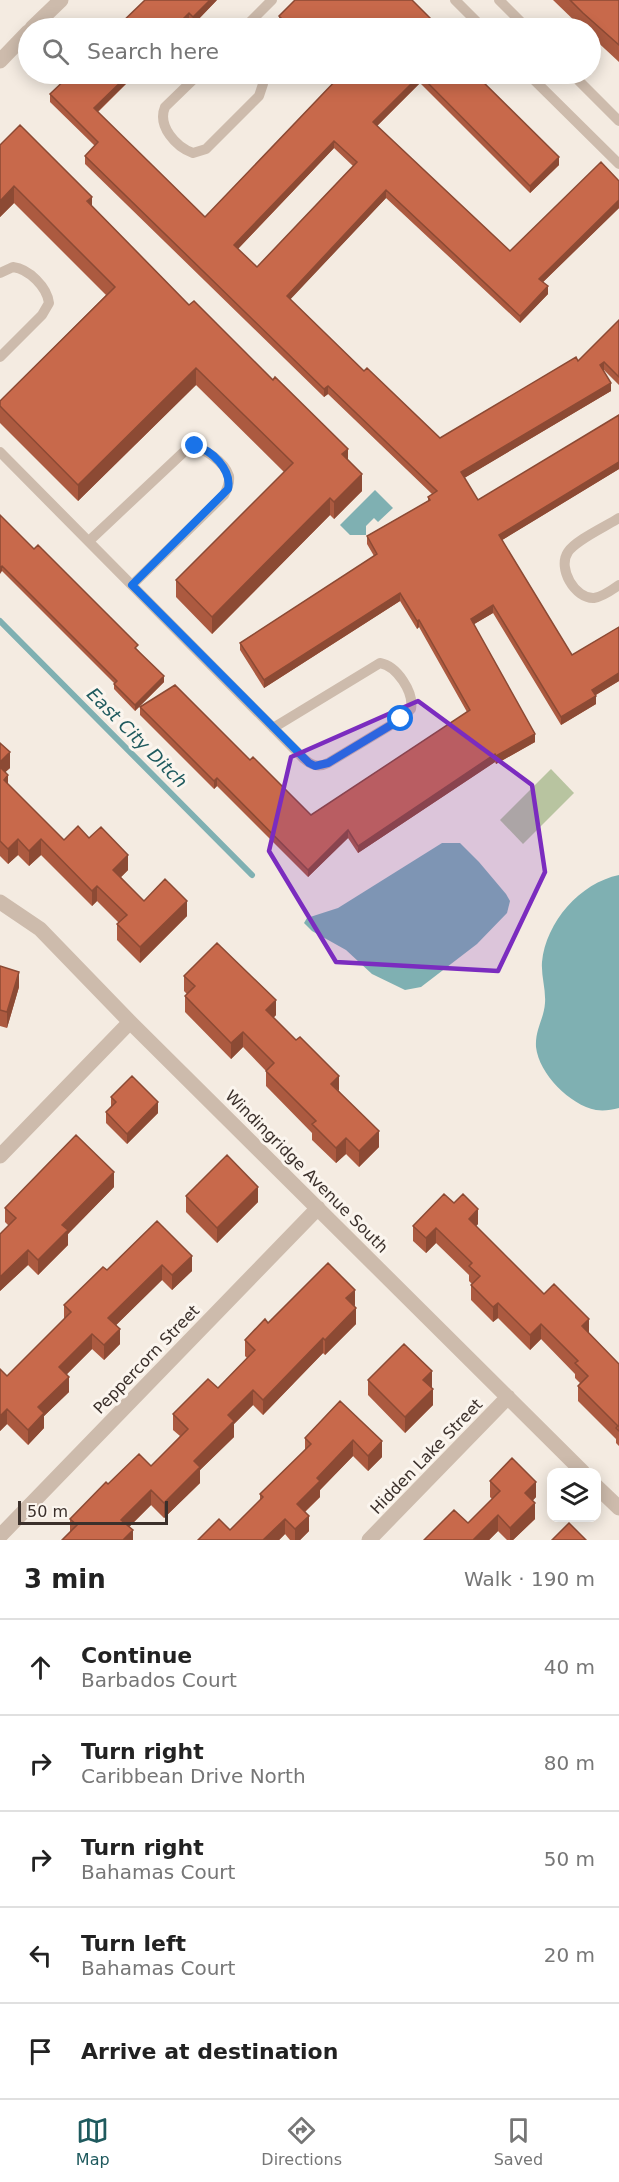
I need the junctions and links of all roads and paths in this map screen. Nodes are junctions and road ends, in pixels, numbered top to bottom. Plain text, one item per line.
1 (61, 0) edge
2 (272, 0) edge
3 (455, 0) edge
4 (499, 0) edge
5 (42, 18) edge
6 (254, 18) edge
7 (473, 18) edge
8 (517, 18) edge
9 (18, 42) edge
10 (0, 61) edge
11 (189, 84) edge
12 (263, 84) edge
13 (538, 84) edge
14 (582, 84) edge
15 (619, 121) edge
16 (619, 164) edge
17 (0, 273) edge
18 (0, 357) edge
19 (0, 452) edge
20 (619, 518) edge
21 (89, 541) junction
22 (132, 585) junction
23 (619, 585) edge
24 (273, 728) junction
25 (0, 902) edge
26 (130, 1022) junction
27 (0, 1156) edge
28 (318, 1208) junction
29 (508, 1397) junction
30 (578, 1468) edge
31 (601, 1490) edge
32 (619, 1508) edge
33 (0, 1536) edge
34 (369, 1540) edge

1 - 5 street
2 - 6 lane
3 - 7 lane
4 - 8 lane
9 - 10 street
11 - 12 lane
13 - 16 lane
14 - 15 lane
17 - 18 lane
19 - 21 lane
20 - 23 lane
21 - 22 lane
21 - 22 lane
22 - 24 lane
24 - 24 lane
25 - 26 street, Windingridge Avenue South
26 - 27 street
26 - 28 street, Windingridge Avenue South
28 - 29 street, Windingridge Avenue South
28 - 33 street, Peppercorn Street
29 - 30 street, Windingridge Avenue South
29 - 34 street, Hidden Lake Street
31 - 32 street

